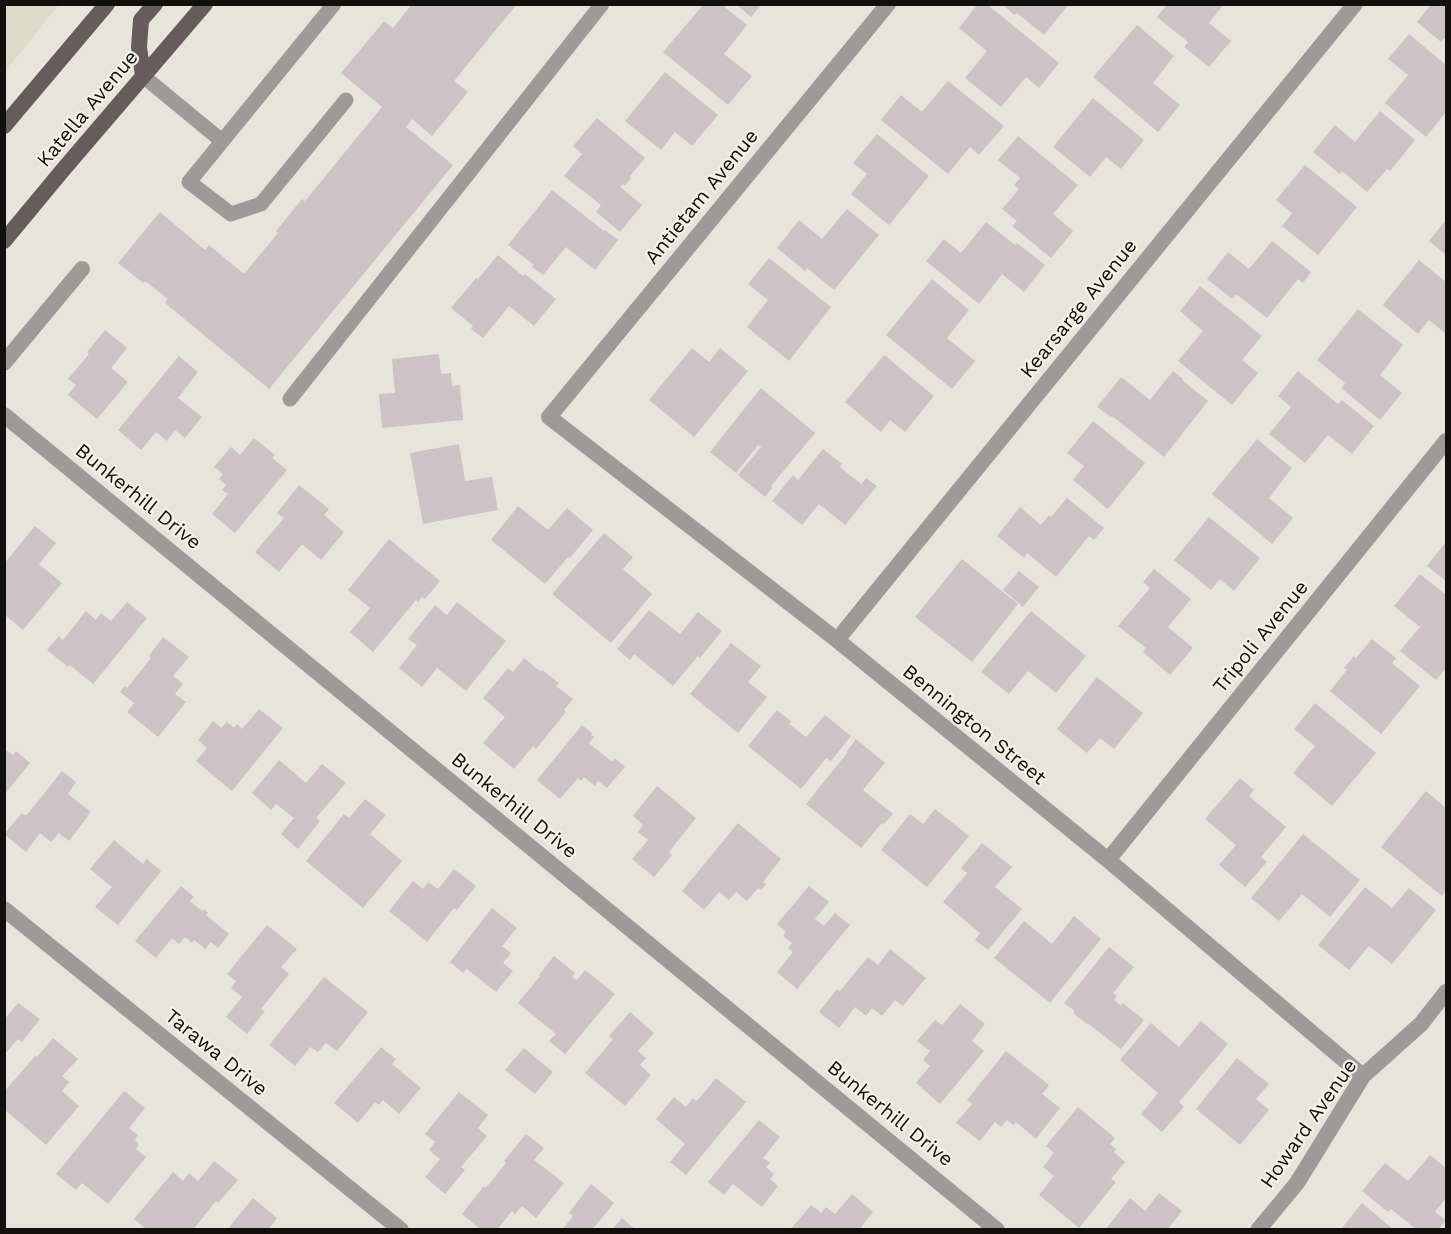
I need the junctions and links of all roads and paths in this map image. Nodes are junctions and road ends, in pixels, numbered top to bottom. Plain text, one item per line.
1 (108, 4) edge
2 (155, 4) edge
3 (205, 4) edge
4 (334, 4) edge
5 (602, 4) edge
6 (888, 4) edge
7 (1355, 4) edge
8 (143, 76) junction
9 (346, 100) dead end
10 (4, 126) edge
11 (222, 141) junction
12 (4, 241) edge
13 (82, 269) dead end
14 (4, 363) edge
15 (290, 399) dead end
16 (4, 415) edge
17 (549, 417) joint
18 (1446, 441) edge
19 (837, 640) junction
20 (1108, 860) junction
21 (4, 909) edge
22 (1446, 993) edge
23 (1363, 1076) junction
24 (401, 1230) edge
25 (997, 1230) edge
26 (1258, 1230) edge

1 - 10 main road
2 - 8 main road
3 - 8 main road, Katella Avenue
4 - 11 lane
5 - 15 lane
6 - 17 street, Antietam Avenue
7 - 19 street, Kearsarge Avenue
8 - 11 lane
8 - 12 main road, Katella Avenue
9 - 11 lane
13 - 14 street
16 - 25 street, Bunkerhill Drive
17 - 19 street, Bennington Street
18 - 20 street, Tripoli Avenue
19 - 20 street, Bennington Street
20 - 23 street, Bennington Street
21 - 24 street, Tarawa Drive
22 - 23 street, Howard Avenue
23 - 26 street, Howard Avenue

